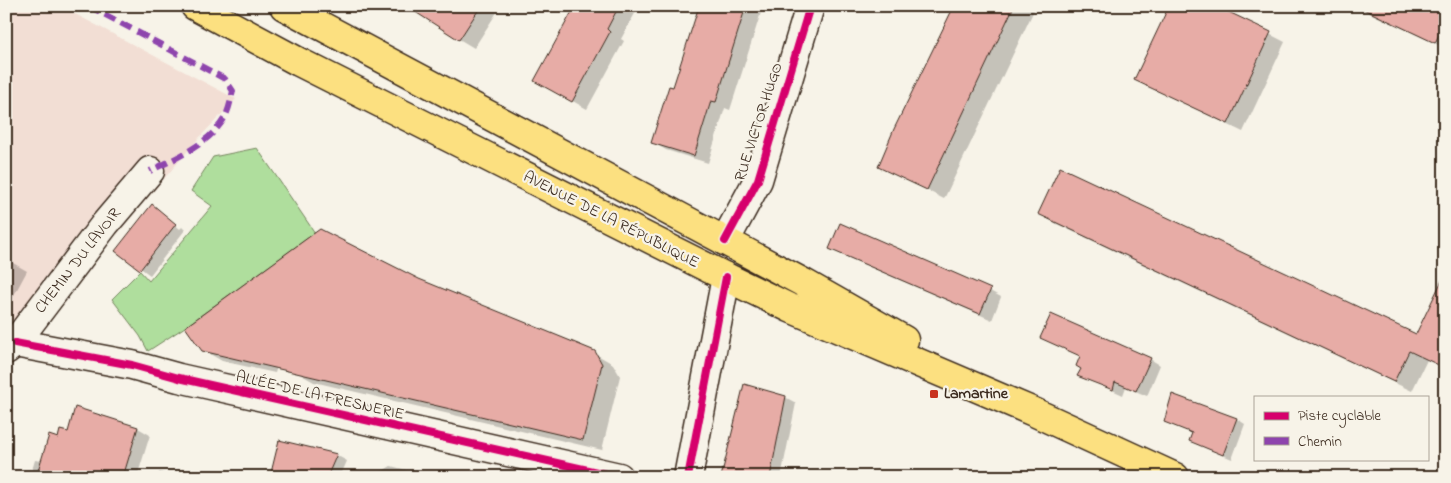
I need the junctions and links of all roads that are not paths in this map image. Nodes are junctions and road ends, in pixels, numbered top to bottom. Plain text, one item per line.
1 (195, 6) edge
2 (284, 6) edge
3 (810, 6) edge
4 (150, 171) dead end
5 (725, 241) junction
6 (726, 277) junction
7 (11, 347) edge
8 (1036, 414) junction
9 (619, 477) edge
10 (688, 477) edge
11 (1175, 477) edge

1 - 6 main road, AVENUE DE LA RÉPUBLIQUE
2 - 5 main road, AVENUE DE LA RÉPUBLIQUE
3 - 5 street, RUE VICTOR HUGO
4 - 7 street, CHEMIN DU LAVOIR
5 - 8 main road, AVENUE DE LA RÉPUBLIQUE
6 - 8 main road, AVENUE DE LA RÉPUBLIQUE
6 - 10 street
7 - 9 street, ALLÉE DE LA FRESNERIE
8 - 11 main road, AVENUE DE LA RÉPUBLIQUE

